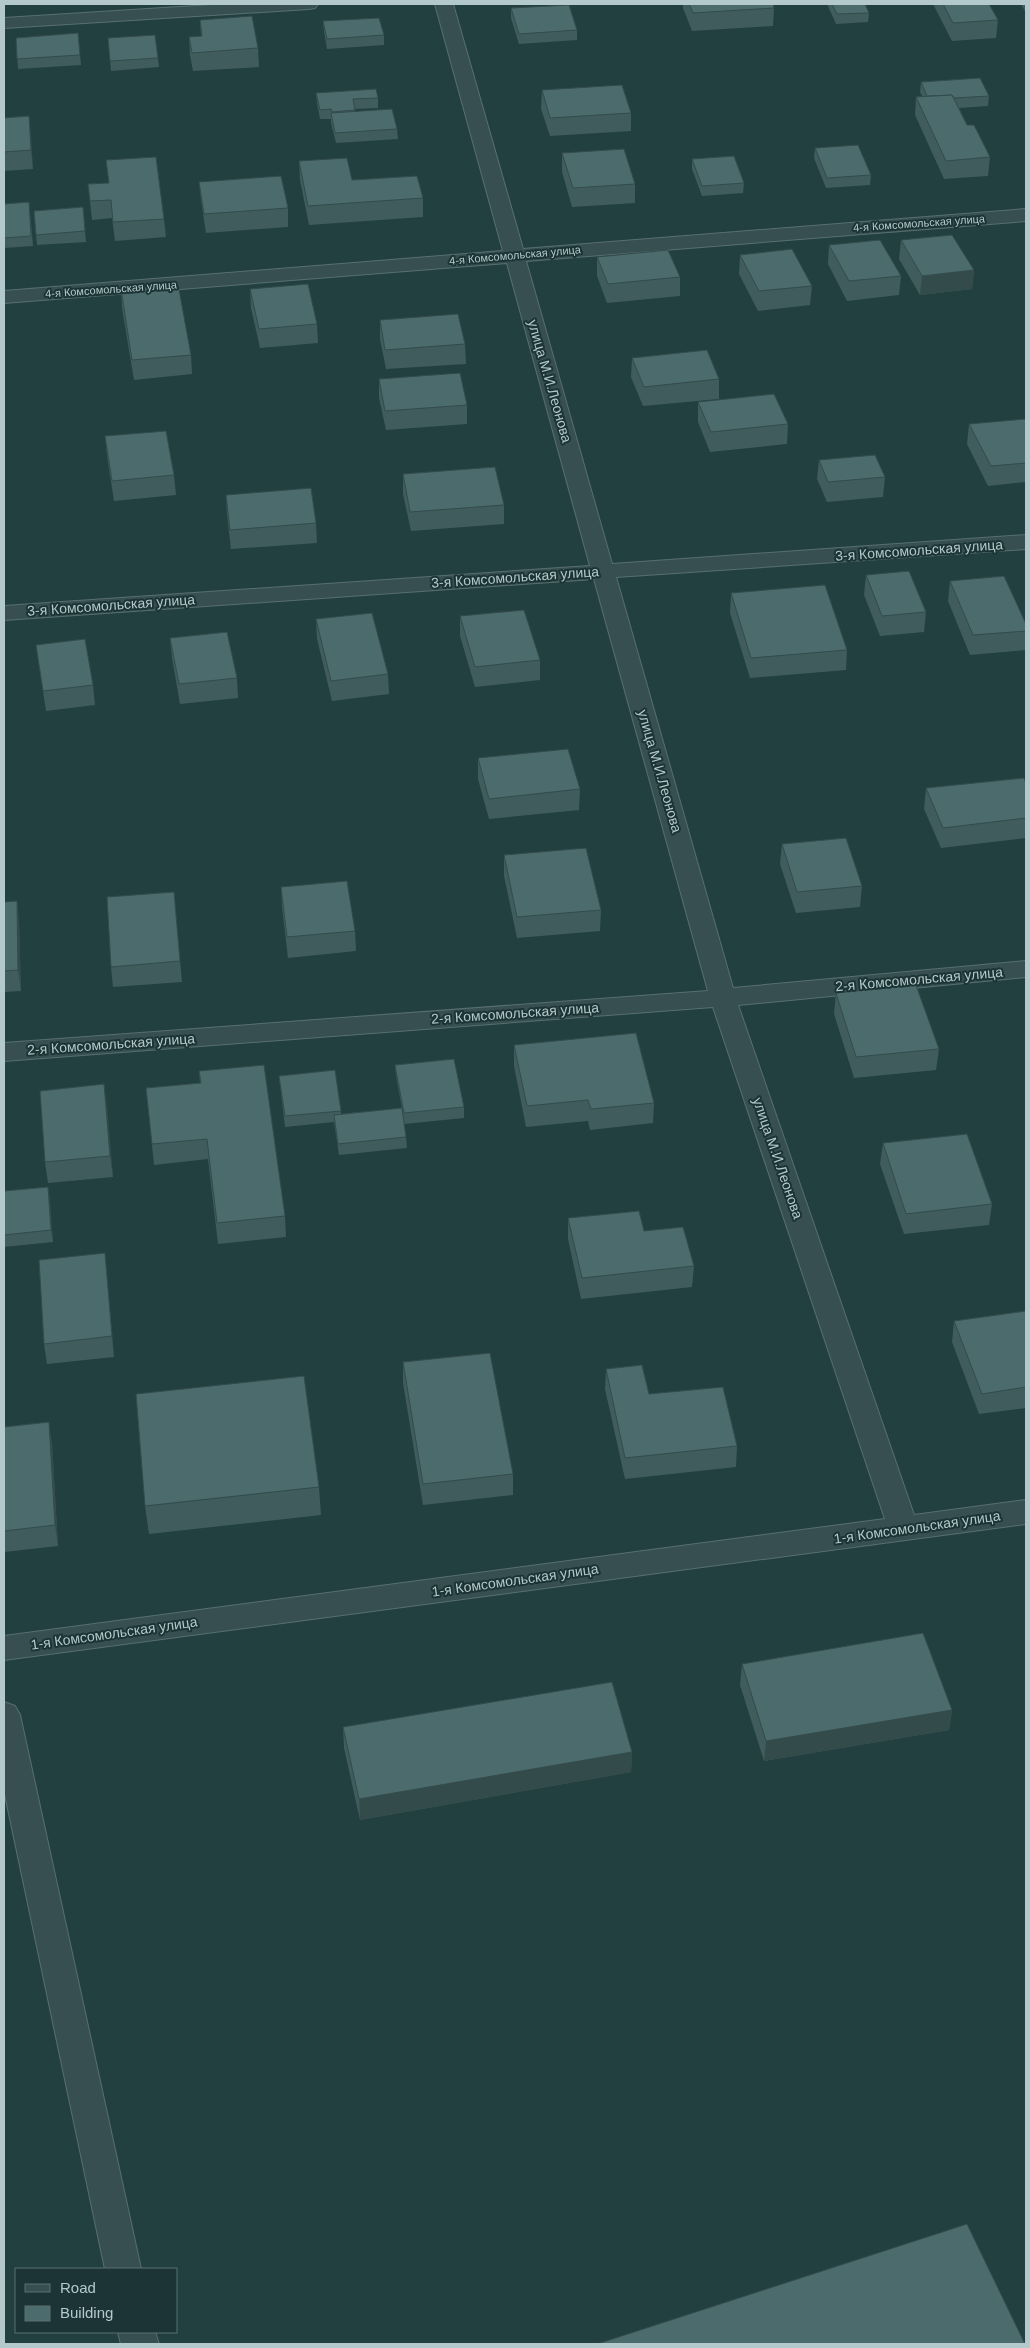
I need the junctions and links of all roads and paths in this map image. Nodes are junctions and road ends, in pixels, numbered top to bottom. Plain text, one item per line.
1 (308, 4) edge
2 (444, 4) edge
3 (4, 23) edge
4 (1026, 215) edge
5 (513, 254) junction
6 (4, 297) edge
7 (1026, 542) edge
8 (604, 571) junction
9 (4, 613) edge
10 (1026, 969) edge
11 (723, 998) junction
12 (4, 1052) edge
13 (1026, 1512) edge
14 (904, 1529) junction
15 (4, 1648) edge
16 (4, 1716) edge
17 (123, 2268) edge

1 - 3 street
2 - 5 street, улица М.И.Леонова
4 - 5 street, 4-я Комсомольская улица
5 - 6 street, 4-я Комсомольская улица
5 - 8 street, улица М.И.Леонова
7 - 8 street, 3-я Комсомольская улица
8 - 9 street, 3-я Комсомольская улица
8 - 11 street, улица М.И.Леонова
10 - 11 street, 2-я Комсомольская улица
11 - 12 street, 2-я Комсомольская улица
11 - 14 street, улица М.И.Леонова
13 - 14 street, 1-я Комсомольская улица
14 - 15 street, 1-я Комсомольская улица
16 - 17 street

